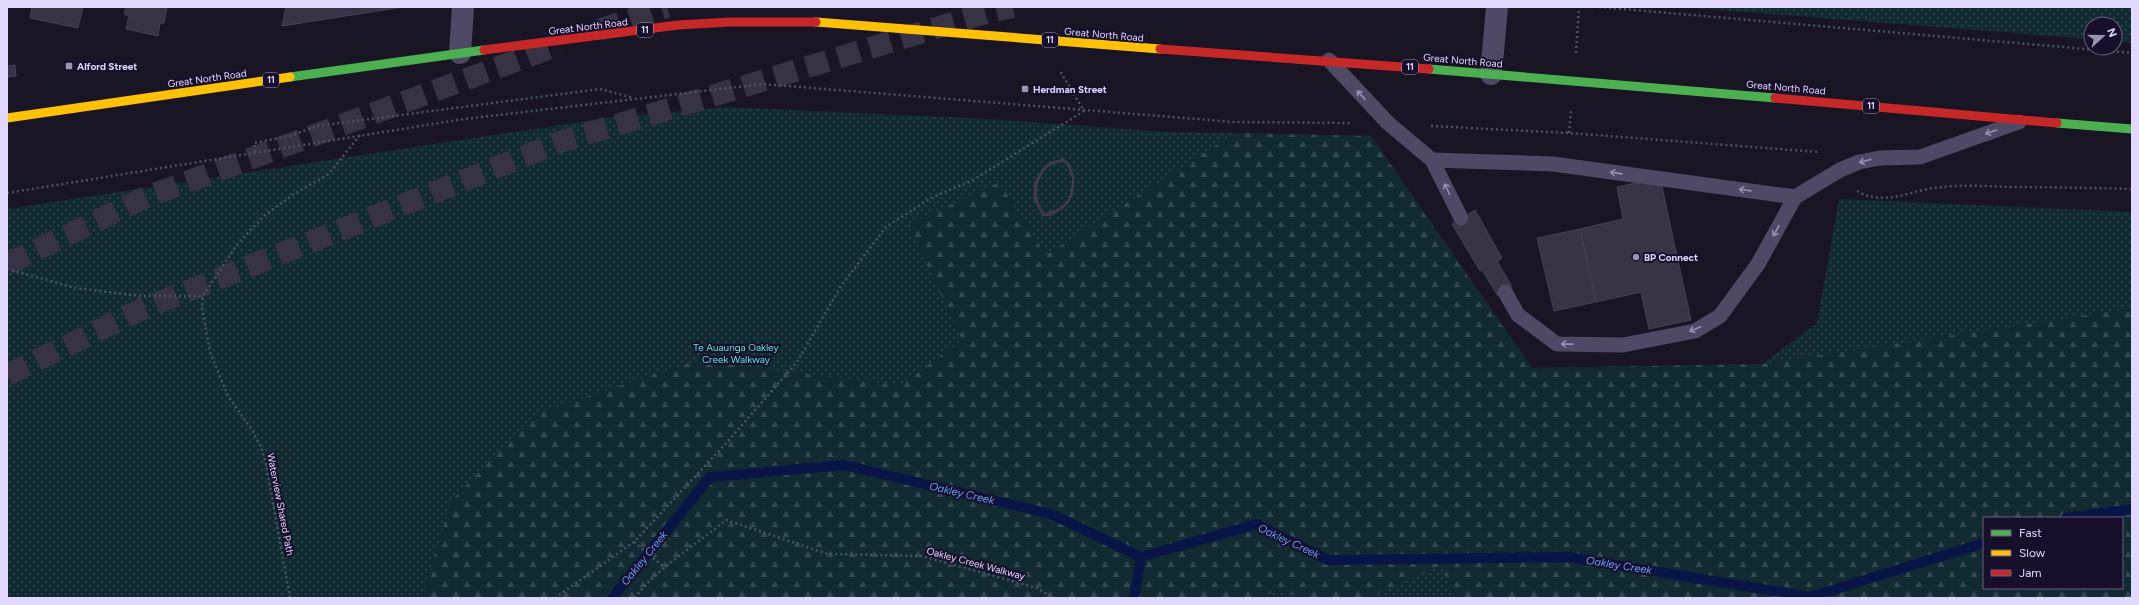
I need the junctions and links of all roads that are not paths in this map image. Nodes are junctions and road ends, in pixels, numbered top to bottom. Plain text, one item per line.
1 (463, 7) edge
2 (1497, 7) edge
3 (460, 52) junction
4 (1329, 60) junction
5 (1491, 74) junction
6 (7, 118) edge
7 (2027, 119) junction
8 (2132, 129) edge
9 (1432, 160) junction
10 (1795, 197) junction
11 (1461, 218) dead end
12 (1505, 292) dead end

1 - 3 street
2 - 5 street
3 - 4 main road, Great North Road / 11
3 - 6 main road, Great North Road / 11
4 - 5 main road, Great North Road / 11
9 -> 4 lane
5 - 7 main road, Great North Road / 11
7 - 8 main road, Great North Road / 11
7 -> 10 lane
10 -> 9 lane
11 -> 9 lane
10 -> 12 lane

